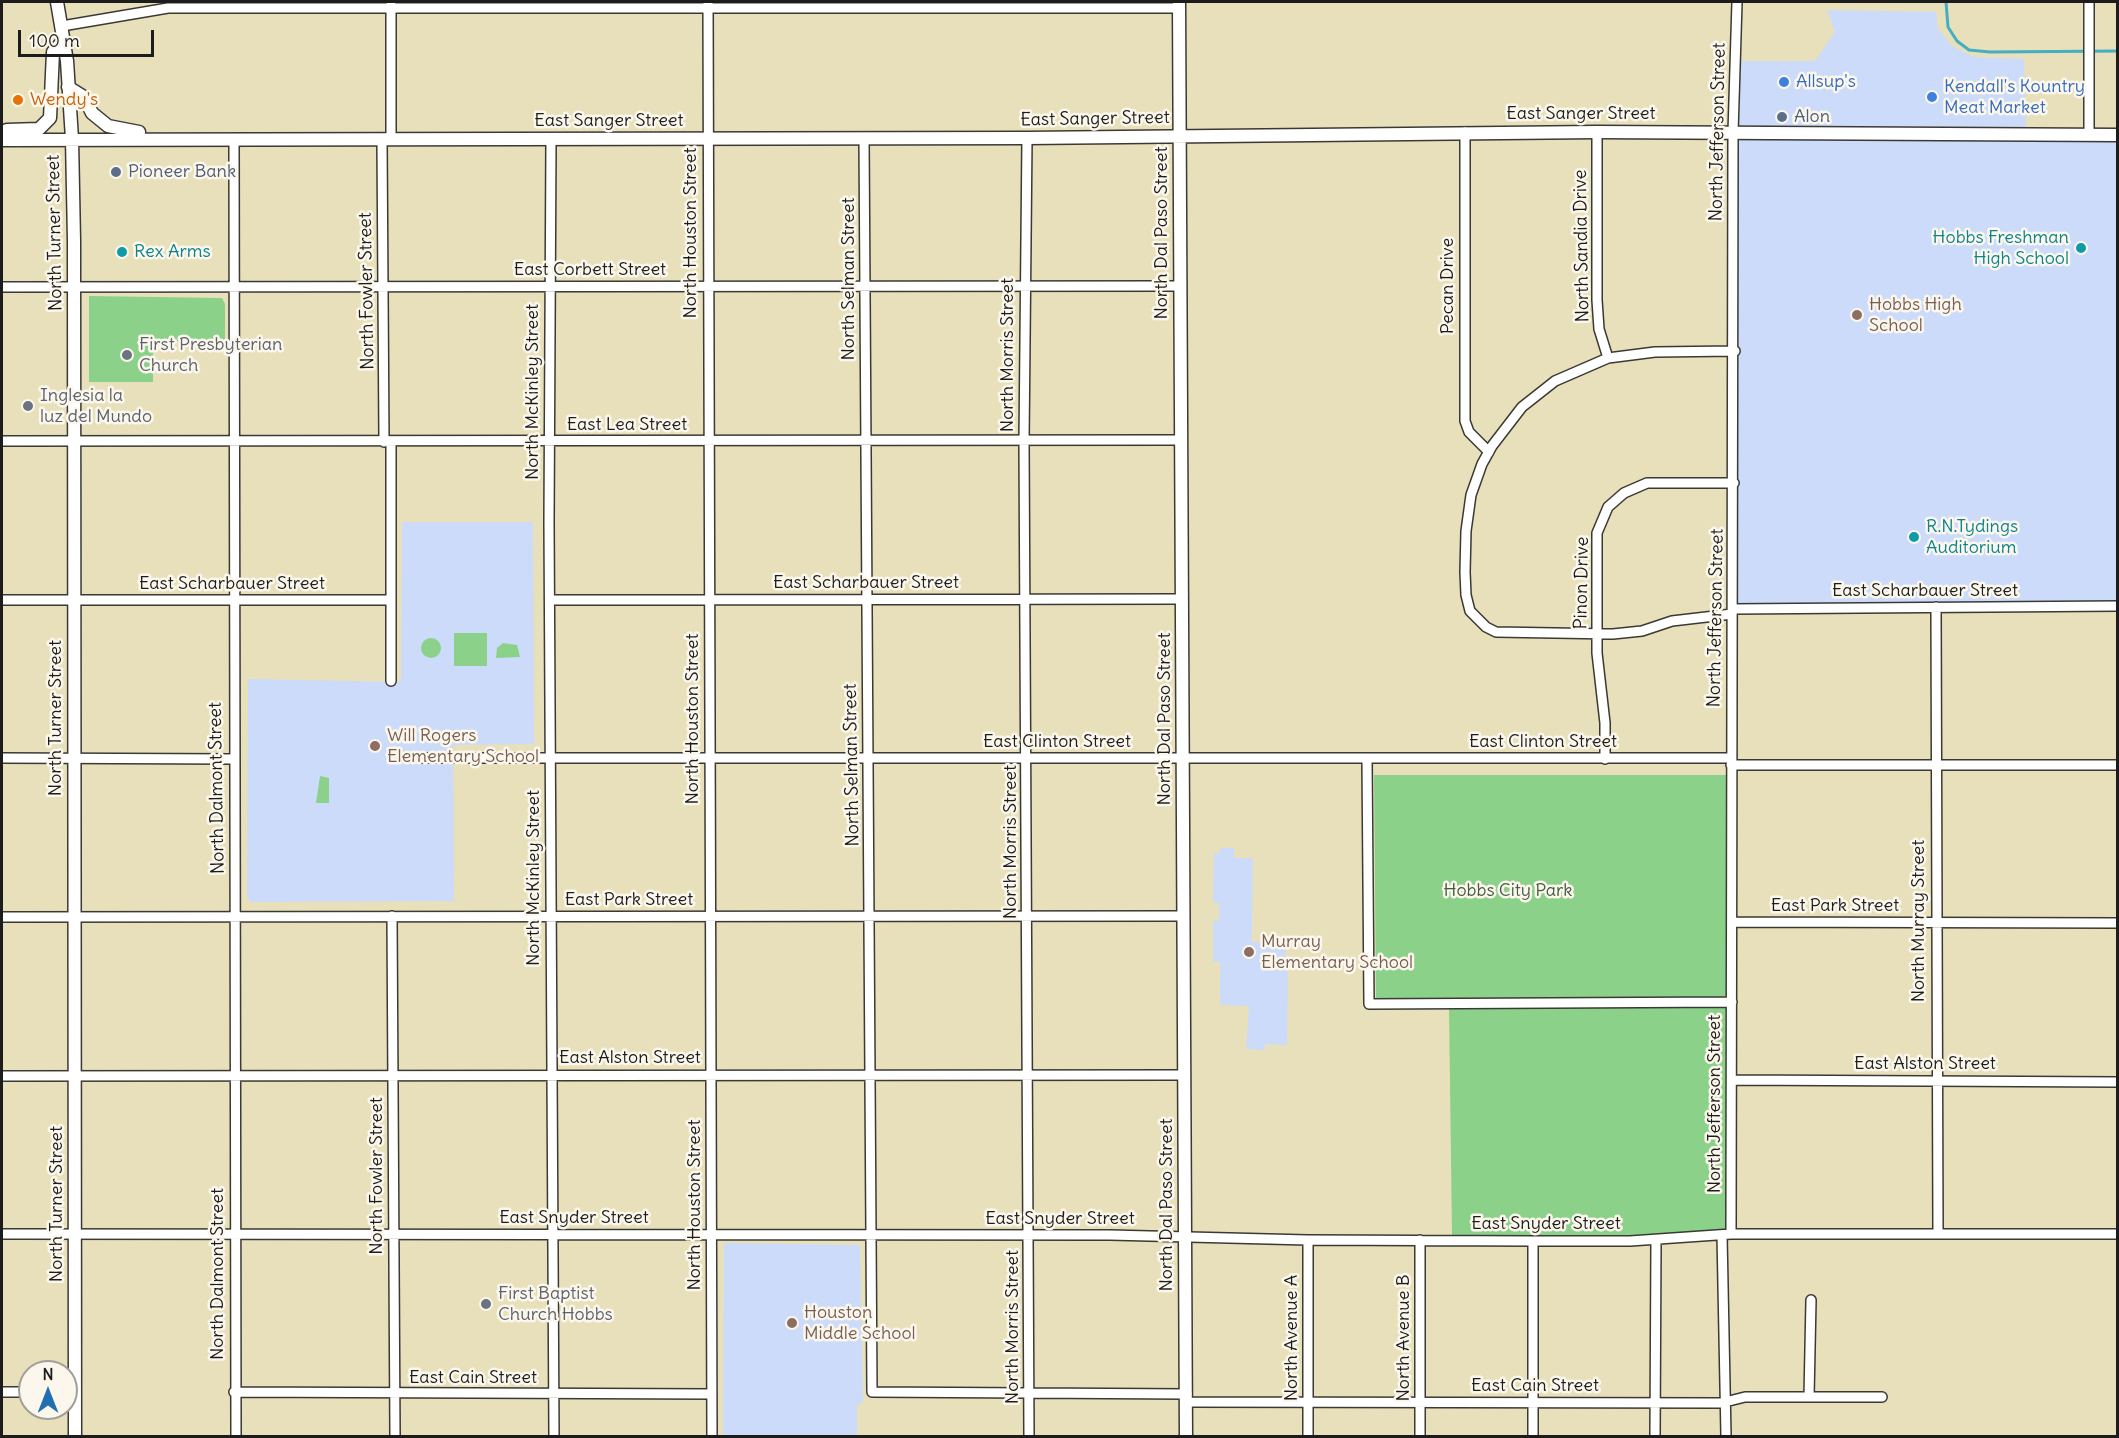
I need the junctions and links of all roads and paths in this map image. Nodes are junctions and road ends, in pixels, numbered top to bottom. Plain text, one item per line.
1 (57, 2) edge
2 (1737, 2) edge
3 (2089, 2) edge
4 (391, 5) edge
5 (708, 5) edge
6 (1179, 5) edge
7 (62, 26) junction
8 (64, 40) junction
9 (68, 87) junction
10 (1466, 132) junction
11 (1597, 132) junction
12 (2, 133) edge
13 (1733, 134) junction
14 (2089, 135) junction
15 (2118, 135) edge
16 (1180, 136) junction
17 (864, 138) junction
18 (1027, 138) junction
19 (72, 139) junction
20 (216, 139) junction
21 (234, 139) junction
22 (550, 139) junction
23 (708, 139) junction
24 (2, 140) edge
25 (386, 140) junction
26 (707, 286) junction
27 (865, 286) junction
28 (1025, 286) junction
29 (1179, 286) junction
30 (2, 287) edge
31 (74, 287) junction
32 (234, 287) junction
33 (384, 287) junction
34 (550, 287) junction
35 (1735, 351) junction
36 (1608, 358) junction
37 (866, 440) junction
38 (1181, 440) junction
39 (2, 441) edge
40 (74, 441) junction
41 (1024, 441) junction
42 (235, 442) junction
43 (387, 442) junction
44 (549, 442) junction
45 (708, 442) junction
46 (1489, 452) junction
47 (1734, 483) junction
48 (709, 599) junction
49 (1026, 599) junction
50 (1182, 599) junction
51 (2, 600) edge
52 (233, 600) junction
53 (391, 600) junction
54 (550, 600) junction
55 (867, 600) junction
56 (74, 601) junction
57 (2118, 606) edge
58 (1936, 607) junction
59 (1732, 612) junction
60 (1597, 634) junction
61 (391, 681) dead end
62 (550, 757) junction
63 (709, 757) junction
64 (867, 757) junction
65 (2, 758) edge
66 (420, 758) dead end
67 (1027, 758) junction
68 (233, 759) junction
69 (1183, 759) junction
70 (1366, 759) junction
71 (1605, 759) junction
72 (74, 760) junction
73 (1731, 762) junction
74 (1935, 764) junction
75 (2118, 765) edge
76 (235, 916) junction
77 (392, 916) junction
78 (550, 916) junction
79 (710, 916) junction
80 (870, 916) junction
81 (1029, 916) junction
82 (1183, 916) junction
83 (2, 917) edge
84 (74, 917) junction
85 (1732, 922) junction
86 (2118, 922) edge
87 (1935, 923) junction
88 (1732, 1002) junction
89 (711, 1074) junction
90 (393, 1075) junction
91 (551, 1075) junction
92 (870, 1075) junction
93 (1029, 1075) junction
94 (1185, 1075) junction
95 (2, 1076) edge
96 (75, 1076) junction
97 (234, 1076) junction
98 (1732, 1080) junction
99 (1936, 1081) junction
100 (2118, 1082) edge
101 (233, 1233) junction
102 (393, 1233) junction
103 (2, 1234) edge
104 (75, 1234) junction
105 (712, 1234) junction
106 (1938, 1234) junction
107 (2118, 1234) edge
108 (554, 1235) junction
109 (871, 1235) junction
110 (1029, 1235) junction
111 (1726, 1235) junction
112 (1185, 1238) junction
113 (1308, 1240) junction
114 (1420, 1240) junction
115 (1533, 1240) junction
116 (1656, 1240) junction
117 (1811, 1300) dead end
118 (71, 1360) edge
119 (2, 1392) edge
120 (18, 1392) edge
121 (234, 1392) junction
122 (872, 1392) joint
123 (395, 1394) junction
124 (712, 1394) junction
125 (1029, 1394) junction
126 (554, 1395) junction
127 (1809, 1397) junction
128 (1882, 1397) dead end
129 (1187, 1398) junction
130 (1533, 1401) junction
131 (1727, 1401) junction
132 (1420, 1402) junction
133 (1308, 1403) junction
134 (1655, 1403) junction
135 (73, 1420) edge
136 (75, 1437) edge
137 (236, 1437) edge
138 (395, 1437) edge
139 (554, 1437) edge
140 (712, 1437) edge
141 (1029, 1437) edge
142 (1186, 1437) edge
143 (1308, 1437) edge
144 (1420, 1437) edge
145 (1533, 1437) edge
146 (1655, 1437) edge
147 (1726, 1437) edge

1 - 7 main road, North Turner Street
2 - 13 street, North Jefferson Street
3 - 14 street
4 - 5 street
4 - 7 street
4 - 25 street, North Fowler Street
5 - 6 street
5 - 23 street, North Houston Street
6 - 16 main road, North Dal Paso Street
7 - 8 main road, North Turner Street
8 - 9 main road, North Turner Street
8 - 12 main road
9 - 19 main road, North Turner Street
9 - 20 main road
10 - 11 main road, East Sanger Street
10 - 16 main road, East Sanger Street
10 - 46 street, Pecan Drive
11 - 13 main road, East Sanger Street
11 - 36 street, North Sandia Drive
13 - 14 main road, East Sanger Street
13 - 35 street, North Jefferson Street
14 - 15 main road, East Sanger Street
16 - 18 main road, East Sanger Street
16 - 29 main road, North Dal Paso Street
17 - 18 main road, East Sanger Street
17 - 23 main road, East Sanger Street
17 - 27 street, North Selman Street
18 - 28 street, North Morris Street
19 - 20 main road, East Sanger Street
19 - 24 main road, East Sanger Street
19 - 31 main road, North Turner Street
20 - 21 main road, East Sanger Street
21 - 25 main road, East Sanger Street
21 - 32 street, North Dalmont Street
22 - 23 main road, East Sanger Street
22 - 25 main road, East Sanger Street
22 - 34 street, North McKinley Street
23 - 26 street, North Houston Street
25 - 33 street, North Fowler Street
26 - 27 street, East Corbett Street
26 - 34 street, East Corbett Street
26 - 45 street, North Houston Street
27 - 28 street, East Corbett Street
27 - 37 street, North Selman Street
28 - 29 street, East Corbett Street
28 - 41 street, North Morris Street
29 - 38 main road, North Dal Paso Street
30 - 31 street, East Corbett Street
31 - 32 street, East Corbett Street
31 - 40 main road, North Turner Street
32 - 33 street, East Corbett Street
32 - 42 street, North Dalmont Street
33 - 34 street, East Corbett Street
33 - 43 street, North Fowler Street
34 - 44 street, North McKinley Street
35 - 36 street, East Scharbauer Street
35 - 47 street, North Jefferson Street
36 - 46 street, East Scharbauer Street
37 - 41 street, East Lea Street
37 - 45 street, East Lea Street
37 - 55 street, North Selman Street
38 - 41 street, East Lea Street
38 - 50 main road, North Dal Paso Street
39 - 40 street, East Lea Street
40 - 42 street, East Lea Street
40 - 56 main road, North Turner Street
41 - 49 street, North Morris Street
42 - 43 street, East Lea Street
42 - 52 street, North Dalmont Street
43 - 44 street, East Lea Street
43 - 53 street, North Fowler Street
44 - 45 street, East Lea Street
44 - 54 street, North McKinley Street
45 - 48 street, North Houston Street
46 - 60 street, East Scharbauer Street
47 - 59 street, North Jefferson Street
47 - 60 street, Pinon Drive
48 - 54 street, East Scharbauer Street
48 - 55 street, East Scharbauer Street
48 - 63 street, North Houston Street
49 - 50 street, East Scharbauer Street
49 - 55 street, East Scharbauer Street
49 - 67 street, North Morris Street
50 - 69 main road, North Dal Paso Street
51 - 56 street, East Scharbauer Street
52 - 53 street, East Scharbauer Street
52 - 56 street, East Scharbauer Street
52 - 68 street, North Dalmont Street
53 - 61 street, North Fowler Street
54 - 62 street, North McKinley Street
55 - 64 street, North Selman Street
56 - 72 main road, North Turner Street
57 - 58 street, East Scharbauer Street
58 - 59 street, East Scharbauer Street
58 - 74 street, North Murray Street
59 - 60 street, East Scharbauer Street
59 - 73 street, North Jefferson Street
60 - 71 street, Pinon Drive
62 - 63 street, East Clinton Street
62 - 66 street, East Clinton Street
62 - 78 street, North McKinley Street
63 - 64 street, East Clinton Street
63 - 79 street, North Houston Street
64 - 67 street, East Clinton Street
64 - 80 street, North Selman Street
65 - 72 street
67 - 69 street, East Clinton Street
67 - 81 street, North Morris Street
68 - 72 street
68 - 76 street, North Dalmont Street
69 - 70 street, East Clinton Street
69 - 82 main road, North Dal Paso Street
70 - 71 street, East Clinton Street
70 - 88 street
71 - 73 street, East Clinton Street
72 - 84 main road, North Turner Street
73 - 74 street, East Clinton Street
73 - 85 street, North Jefferson Street
74 - 75 street, East Clinton Street
74 - 87 street, North Murray Street
76 - 77 street, East Park Street
76 - 84 street, East Park Street
76 - 97 street, North Dalmont Street
77 - 78 street, East Park Street
77 - 90 street, North Fowler Street
78 - 79 street, East Park Street
78 - 91 street, North McKinley Street
79 - 80 street, East Park Street
79 - 89 street, North Houston Street
80 - 81 street, East Park Street
80 - 92 street, North Selman Street
81 - 82 street, East Park Street
81 - 93 street, North Morris Street
82 - 94 main road, North Dal Paso Street
83 - 84 street, East Park Street
84 - 96 main road, North Turner Street
85 - 87 street, East Park Street
85 - 88 street, North Jefferson Street
86 - 87 street, East Park Street
87 - 99 street, North Murray Street
88 - 98 street, North Jefferson Street
89 - 91 street, East Alston Street
89 - 92 street, East Alston Street
89 - 105 street, North Houston Street
90 - 91 street, East Alston Street
90 - 97 street, East Alston Street
90 - 102 street, North Fowler Street
91 - 108 street, North McKinley Street
92 - 93 street, East Alston Street
92 - 109 street, North Selman Street
93 - 94 street, East Alston Street
93 - 110 street, North Morris Street
94 - 112 main road, North Dal Paso Street
95 - 96 street, East Alston Street
96 - 97 street, East Alston Street
96 - 104 main road, North Turner Street
97 - 101 street, North Dalmont Street
98 - 99 street, East Alston Street
98 - 111 street, North Jefferson Street
99 - 100 street, East Alston Street
99 - 106 street, North Murray Street
101 - 102 street, East Snyder Street
101 - 104 street, East Snyder Street
101 - 121 street, North Dalmont Street
102 - 108 street, East Snyder Street
102 - 123 street, North Fowler Street
103 - 104 street, East Snyder Street
104 - 118 main road, North Turner Street
105 - 108 street, East Snyder Street
105 - 109 street, East Snyder Street
105 - 124 street, North Houston Street
106 - 107 street, East Snyder Street
106 - 111 street, East Snyder Street
108 - 126 street, North McKinley Street
109 - 110 street, East Snyder Street
109 - 122 street, North Selman Street
110 - 112 street, East Snyder Street
110 - 125 street, North Morris Street
111 - 116 street, East Snyder Street
111 - 131 street, North Jefferson Street
112 - 113 street, East Snyder Street
112 - 129 main road, North Dal Paso Street
113 - 114 street, East Snyder Street
113 - 133 street, North Avenue A
114 - 115 street, East Snyder Street
114 - 132 street, North Avenue B
115 - 116 street, East Snyder Street
115 - 130 street
116 - 134 street
117 - 127 street
119 - 120 street
121 - 123 street, East Cain Street
121 - 137 street, North Dalmont Street
122 - 125 street, East Cain Street
123 - 126 street, East Cain Street
123 - 138 street, North Fowler Street
124 - 126 street, East Cain Street
124 - 140 street, North Houston Street
125 - 129 street, East Cain Street
125 - 141 street, North Morris Street
126 - 139 street, North McKinley Street
127 - 128 street, East Cain Street
127 - 131 street, East Cain Street
129 - 133 street, East Cain Street
129 - 142 main road, North Dal Paso Street
130 - 132 street, East Cain Street
130 - 134 street, East Cain Street
130 - 145 street
131 - 134 street, East Cain Street
131 - 147 street, North Jefferson Street
132 - 133 street, East Cain Street
132 - 144 street, North Avenue B
133 - 143 street, North Avenue A
134 - 146 street
135 - 136 main road, North Turner Street

